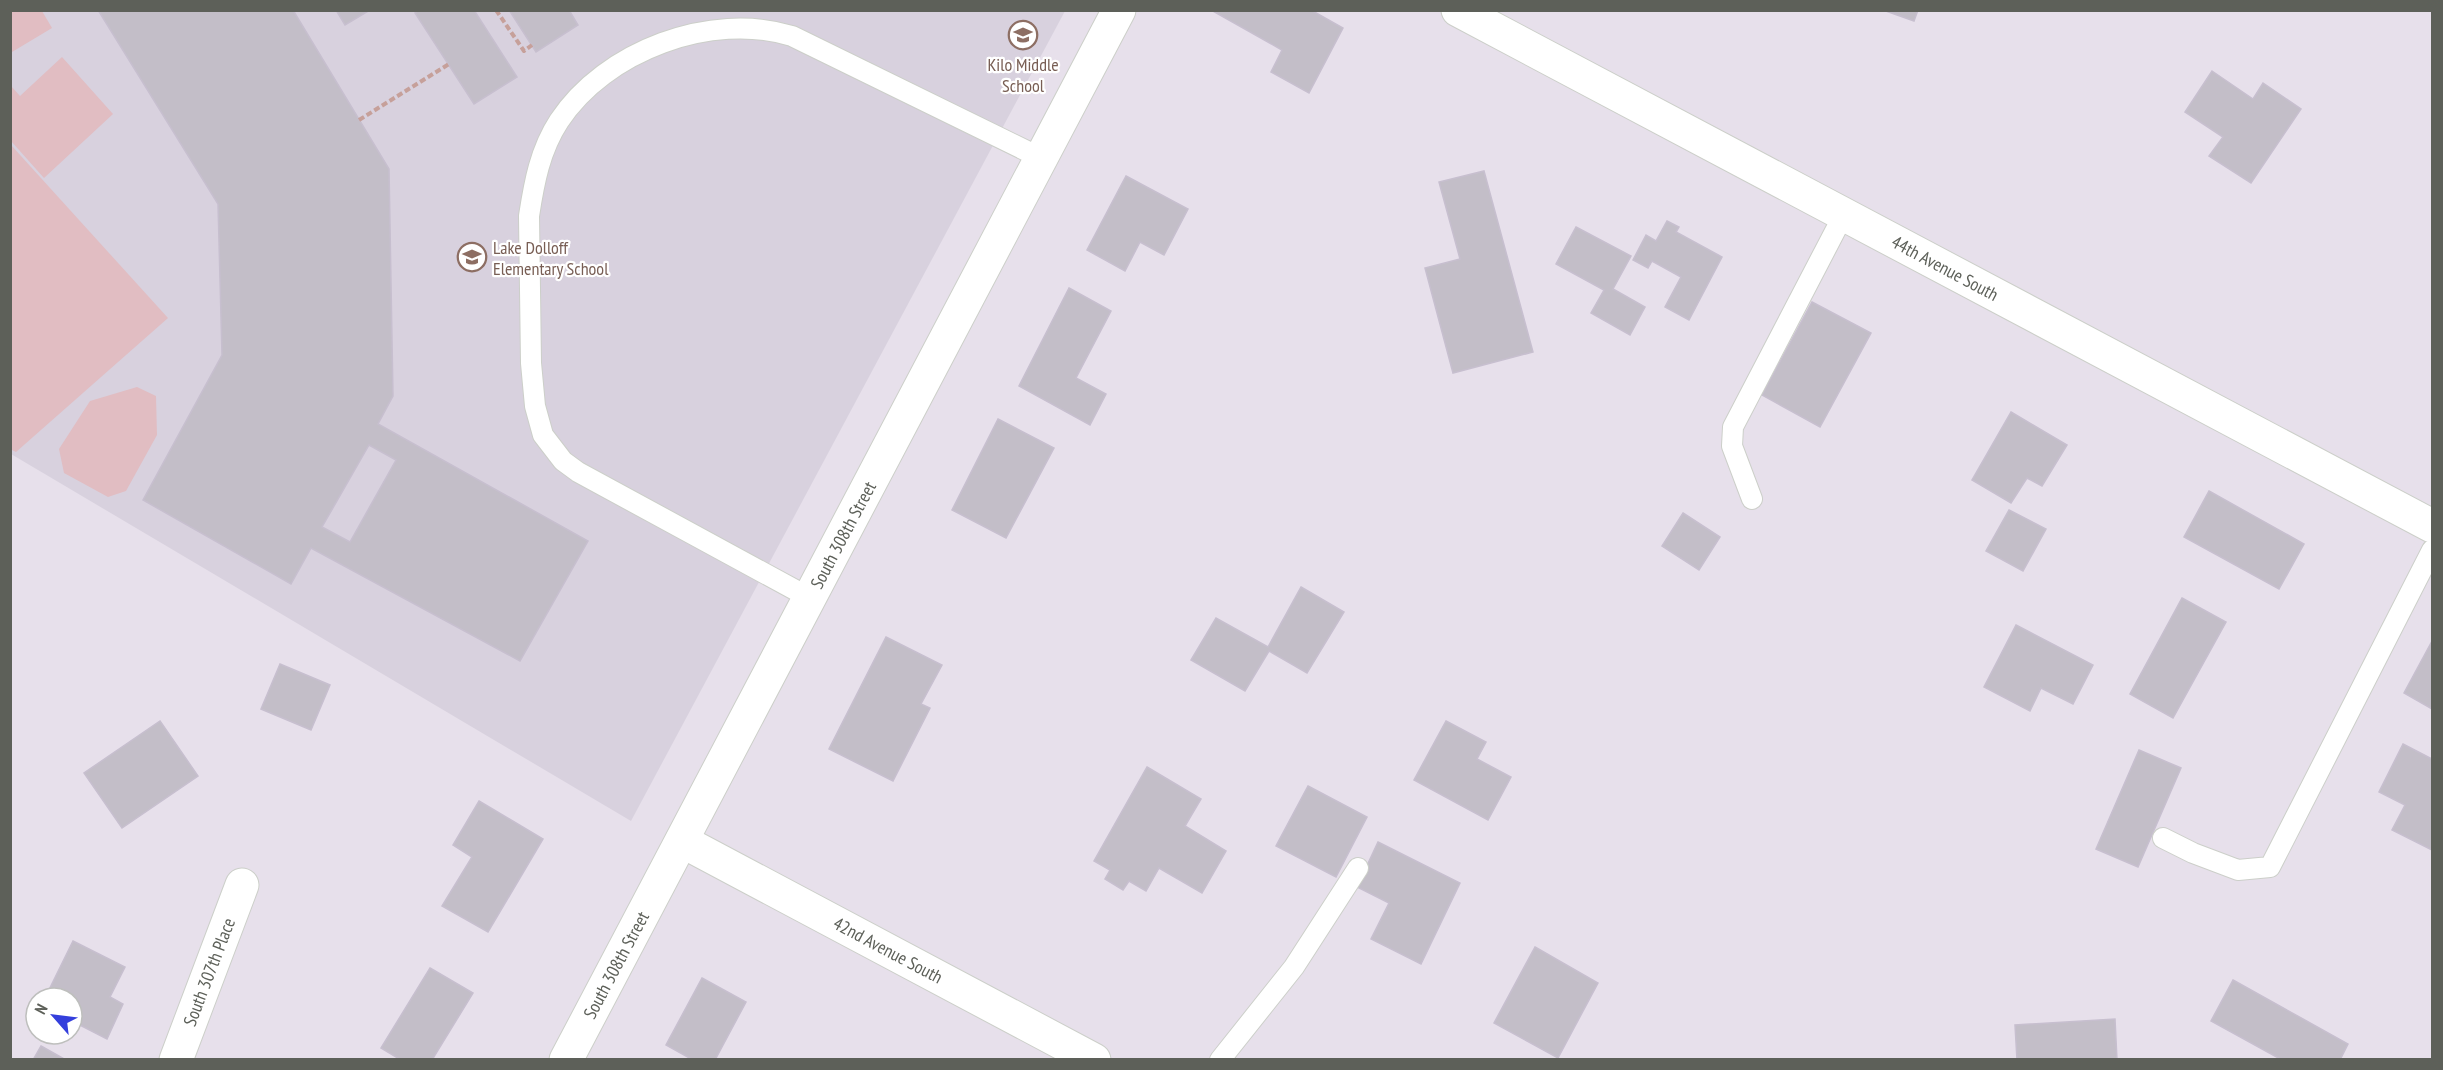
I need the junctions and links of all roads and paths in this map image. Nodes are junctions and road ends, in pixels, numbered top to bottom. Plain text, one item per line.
1 (496, 10) edge
2 (1119, 10) edge
3 (1458, 10) edge
4 (532, 45) dead end
5 (449, 64) dead end
6 (359, 120) dead end
7 (1041, 158) junction
8 (1844, 214) junction
9 (1752, 499) dead end
10 (2433, 526) edge
11 (2433, 550) edge
12 (810, 598) junction
13 (2163, 838) dead end
14 (682, 841) junction
15 (1358, 868) dead end
16 (242, 885) dead end
17 (176, 1059) edge
18 (566, 1059) edge
19 (1094, 1059) edge
20 (1220, 1059) edge

1 - 4 path
2 - 7 street, South 308th Street
3 - 8 street, 44th Avenue South
5 - 6 path
7 - 12 street, South 308th Street
7 - 12 lane
8 - 9 lane
8 - 10 street, 44th Avenue South
11 - 13 lane
12 - 14 street, South 308th Street
14 - 18 street, South 308th Street
14 - 19 street, 42nd Avenue South
15 - 20 lane
16 - 17 street, South 307th Place

